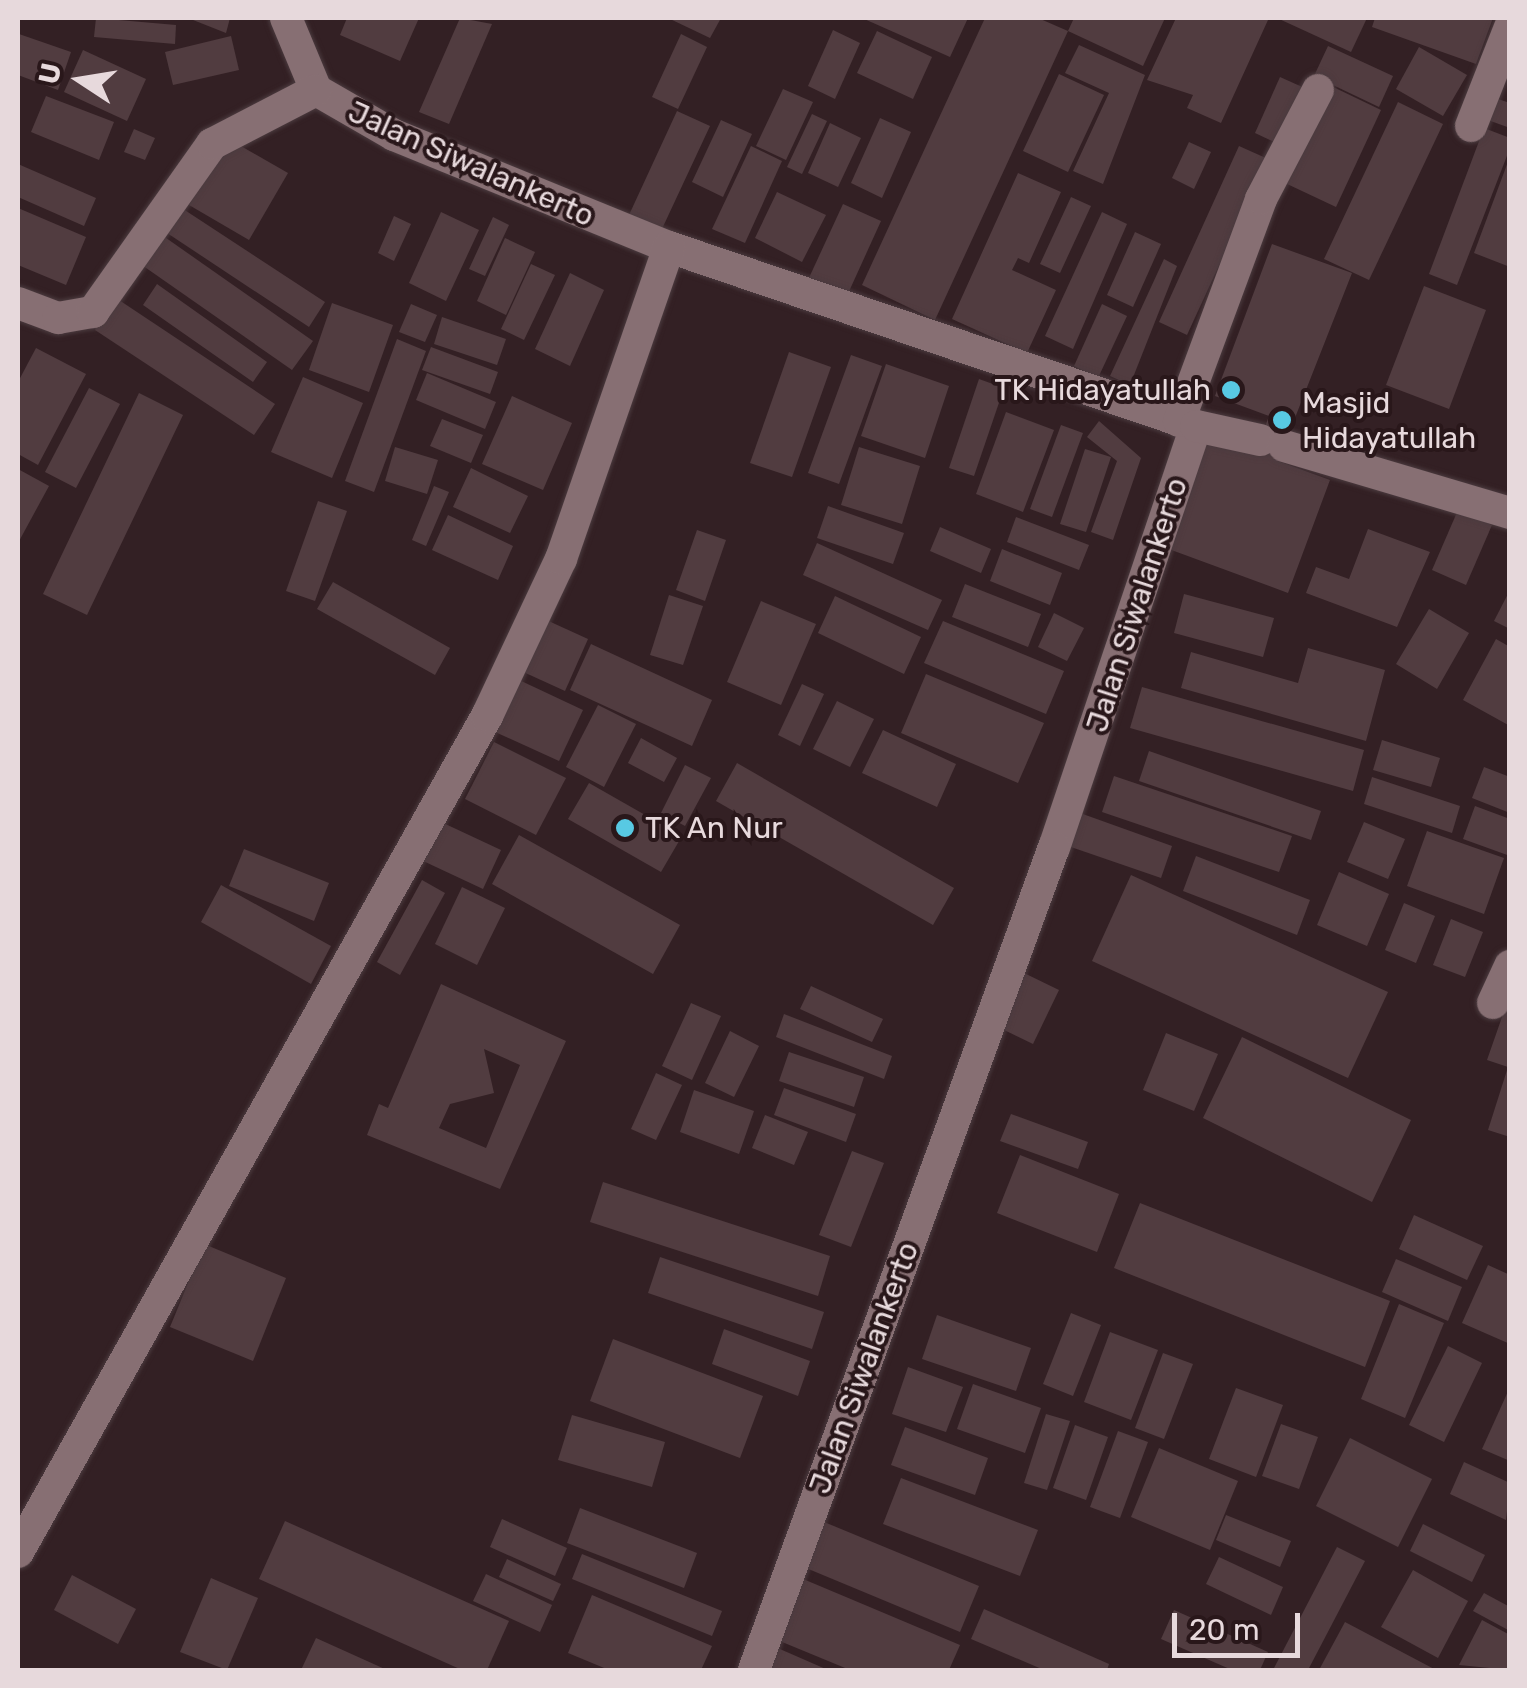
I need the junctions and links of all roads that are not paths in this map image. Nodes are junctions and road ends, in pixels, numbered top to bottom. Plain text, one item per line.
1 (286, 18) edge
2 (1510, 26) edge
3 (316, 90) junction
4 (1318, 90) dead end
5 (1470, 126) dead end
6 (669, 247) junction
7 (18, 303) edge
8 (1187, 424) junction
9 (1510, 513) edge
10 (1510, 966) edge
11 (1494, 1003) dead end
12 (18, 1552) edge
13 (754, 1670) edge

1 - 3 street
2 - 5 street
3 - 6 street, Jalan Siwalankerto
3 - 7 street
4 - 8 street
6 - 8 street, Jalan Siwalankerto
6 - 12 street
8 - 9 street
8 - 13 street, Jalan Siwalankerto
10 - 11 street

